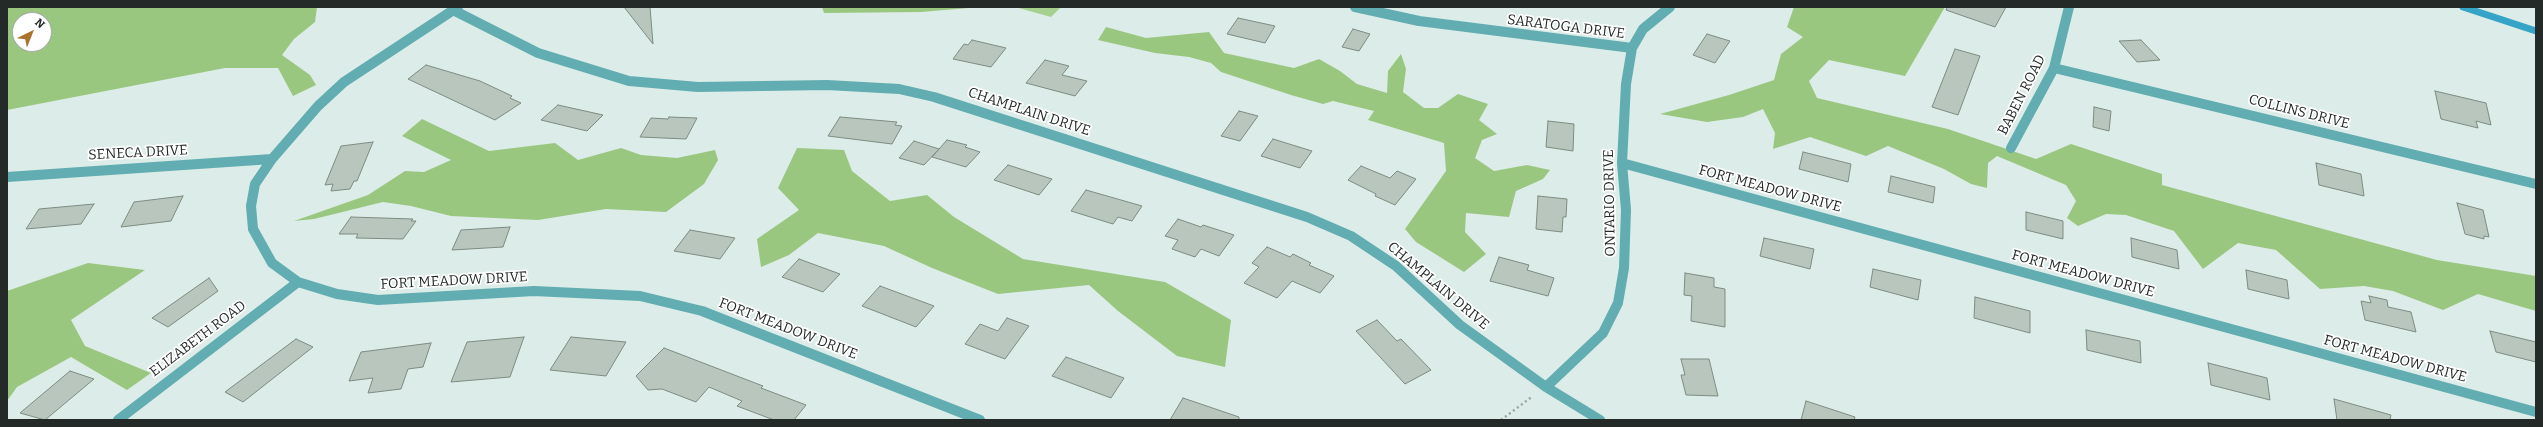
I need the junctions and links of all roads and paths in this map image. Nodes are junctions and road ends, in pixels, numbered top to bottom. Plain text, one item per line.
1 (1354, 7) edge
2 (1670, 7) edge
3 (2069, 7) edge
4 (455, 9) edge
5 (1632, 48) junction
6 (2054, 68) junction
7 (2011, 148) dead end
8 (272, 159) junction
9 (1622, 163) junction
10 (7, 177) edge
11 (2536, 184) edge
12 (298, 282) junction
13 (1546, 387) junction
14 (2536, 412) edge
15 (118, 420) edge
16 (980, 420) edge
17 (1501, 420) edge
18 (1600, 420) edge

1 - 5 street, SARATOGA DRIVE
2 - 5 street, ONTARIO DRIVE
3 - 6 street, BABEN ROAD
4 - 8 street, FORT MEADOW DRIVE
4 - 13 street, CHAMPLAIN DRIVE
5 - 9 street, ONTARIO DRIVE
6 - 7 street, BABEN ROAD
6 - 11 street, COLLINS DRIVE
8 - 10 street, SENECA DRIVE
8 - 12 street, FORT MEADOW DRIVE
9 - 13 street, ONTARIO DRIVE
9 - 14 street, FORT MEADOW DRIVE
12 - 15 street, ELIZABETH ROAD
12 - 16 street, FORT MEADOW DRIVE
13 - 17 path
13 - 18 street, CHAMPLAIN DRIVE

